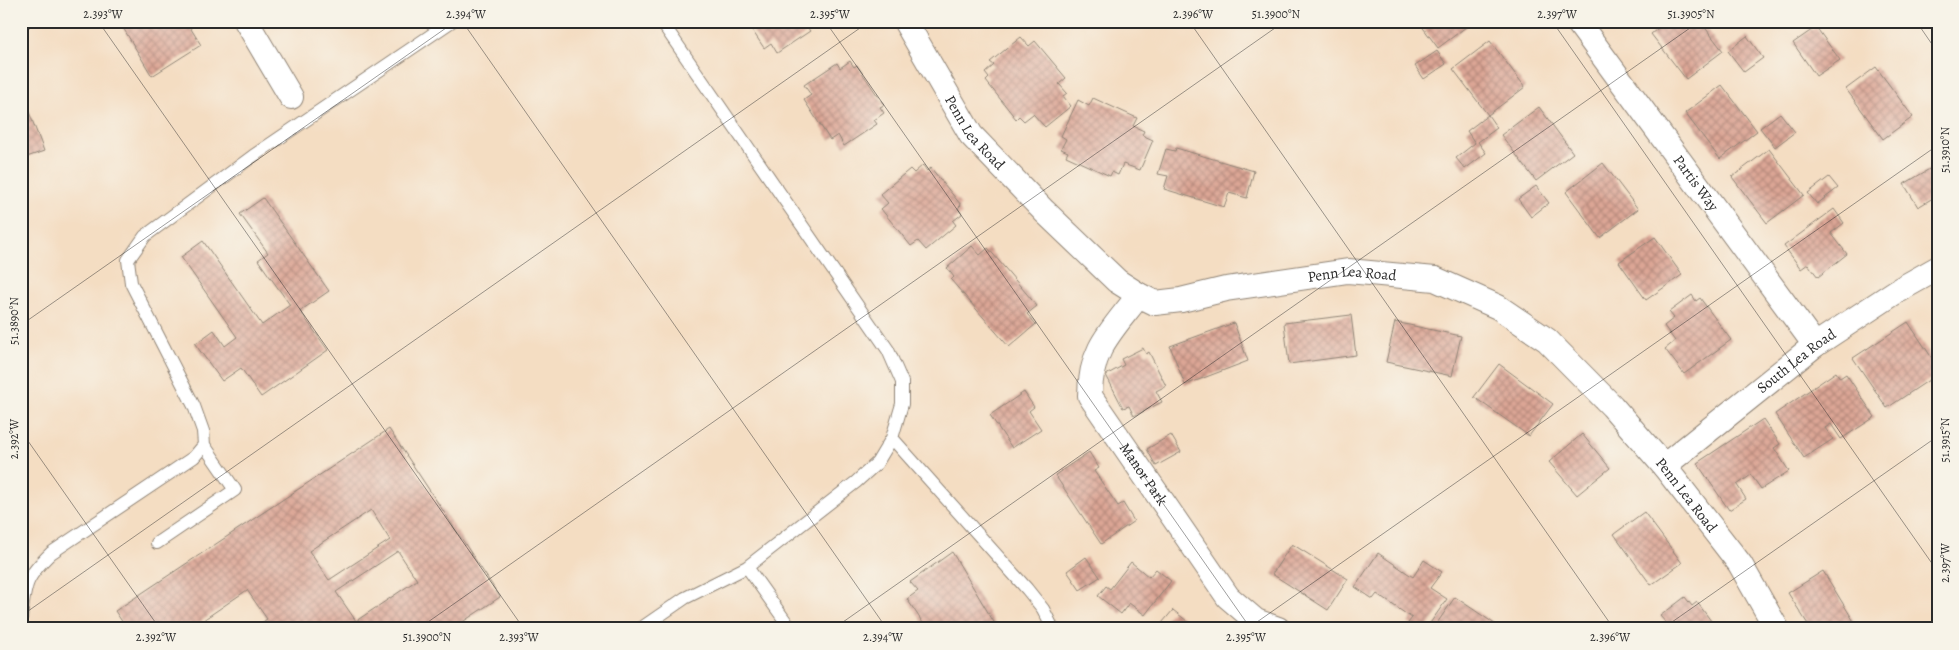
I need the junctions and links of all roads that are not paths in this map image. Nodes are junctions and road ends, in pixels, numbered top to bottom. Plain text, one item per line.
1 (246, 21) edge
2 (452, 21) edge
3 (661, 21) edge
4 (904, 21) edge
5 (1577, 21) edge
6 (291, 98) dead end
7 (1938, 268) edge
8 (1139, 295) junction
9 (1815, 345) junction
10 (892, 438) junction
11 (204, 445) junction
12 (1664, 466) junction
13 (157, 543) dead end
14 (748, 567) junction
15 (21, 619) edge
16 (640, 629) edge
17 (791, 629) edge
18 (1053, 629) edge
19 (1278, 629) edge
20 (1777, 629) edge

1 - 6 street
2 - 11 lane
3 - 10 lane
4 - 8 street, Penn Lea Road
5 - 9 street, Partis Way
7 - 9 street, South Lea Road
8 - 12 street, Penn Lea Road
8 - 19 street, Manor Park
9 - 12 street, South Lea Road
10 - 14 lane
10 - 18 lane
11 - 13 lane
11 - 15 lane
12 - 20 street, Penn Lea Road
14 - 16 lane
14 - 17 lane

